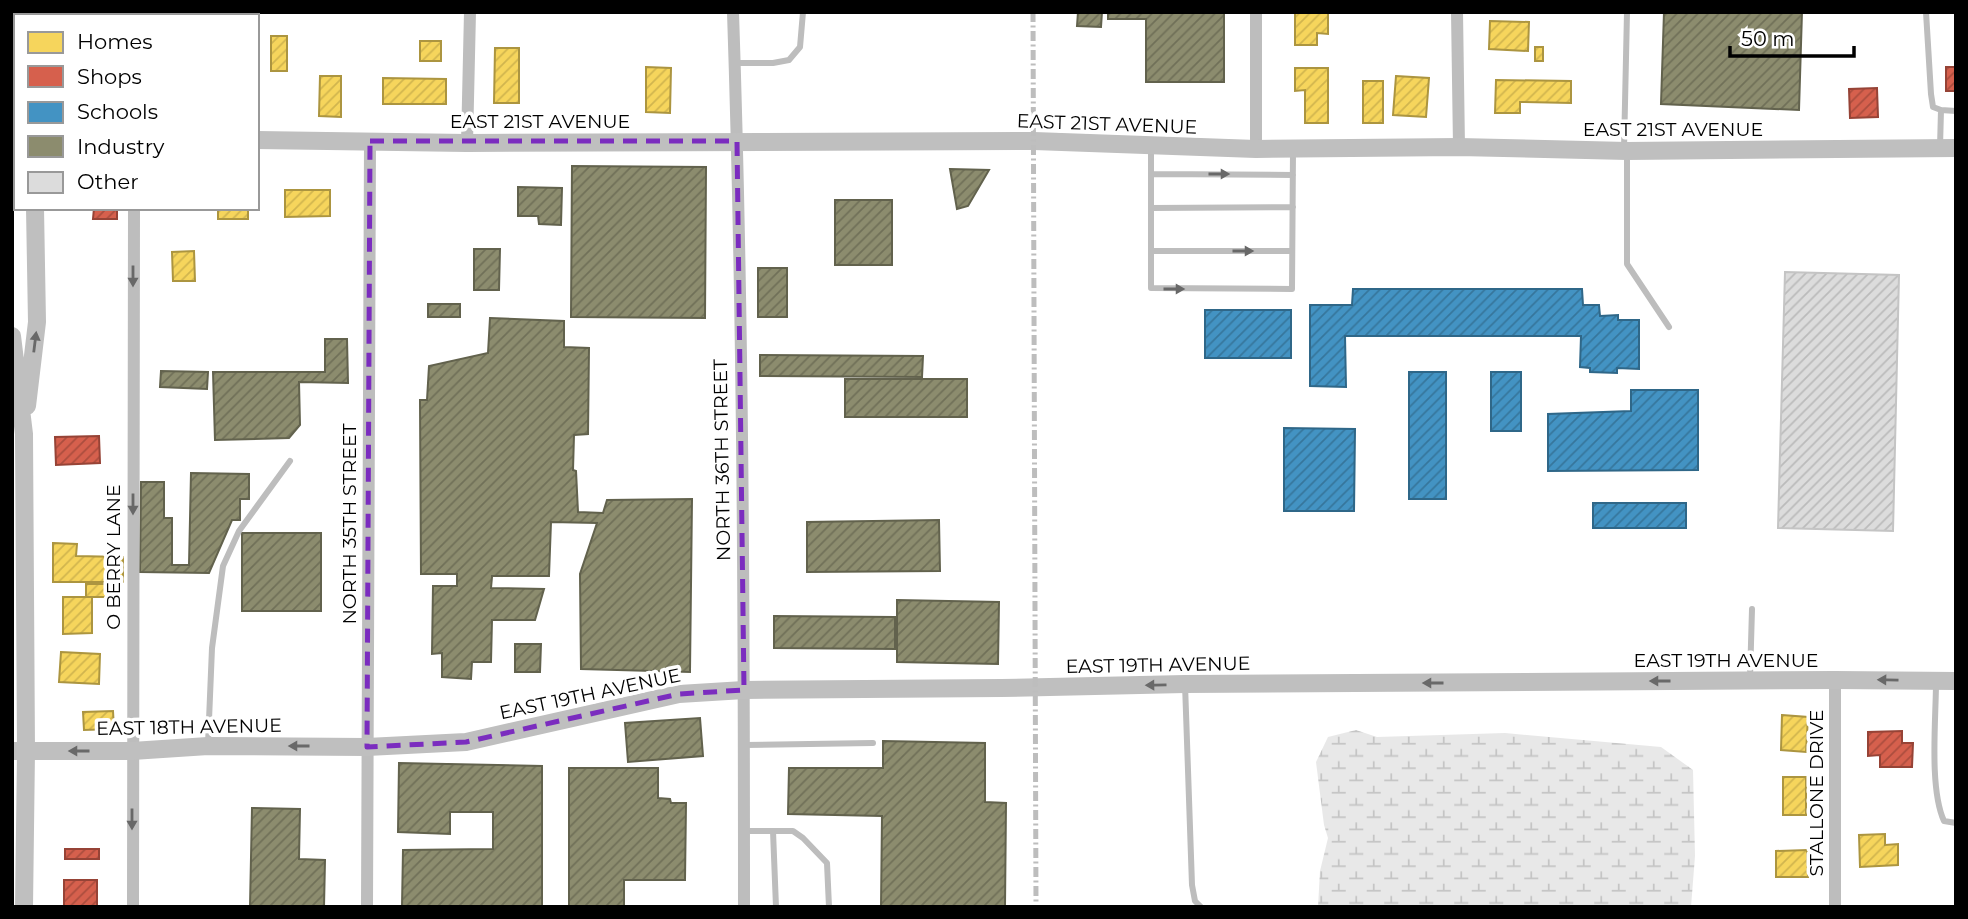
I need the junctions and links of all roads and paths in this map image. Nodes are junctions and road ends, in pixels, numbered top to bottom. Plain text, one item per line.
1 (470, 12) edge
2 (733, 12) edge
3 (803, 12) edge
4 (1256, 12) edge
5 (1457, 12) edge
6 (1627, 12) edge
7 (1926, 12) edge
8 (735, 63) junction
9 (1941, 110) junction
10 (1956, 111) edge
11 (259, 140) edge
12 (370, 141) junction
13 (737, 141) junction
14 (467, 143) junction
15 (1152, 146) junction
16 (1458, 147) junction
17 (1948, 147) edge
18 (1256, 149) junction
19 (1293, 149) junction
20 (1625, 150) junction
21 (1151, 174) junction
22 (1293, 175) junction
23 (1293, 207) junction
24 (1151, 208) junction
25 (35, 210) edge
26 (134, 210) edge
27 (1151, 251) junction
28 (1292, 251) junction
29 (1669, 327) dead end
30 (12, 336) edge
31 (24, 434) junction
32 (290, 461) dead end
33 (18, 560) edge
34 (19, 598) edge
35 (1752, 609) dead end
36 (1750, 680) junction
37 (1835, 680) junction
38 (1948, 680) edge
39 (1185, 684) junction
40 (744, 690) junction
41 (873, 743) dead end
42 (744, 745) junction
43 (208, 746) junction
44 (367, 747) junction
45 (19, 751) edge
46 (132, 751) junction
47 (1956, 823) edge
48 (744, 831) junction
49 (773, 831) junction
50 (24, 907) edge
51 (133, 907) edge
52 (367, 907) edge
53 (744, 907) edge
54 (776, 907) edge
55 (829, 907) edge
56 (1201, 907) edge
57 (1835, 907) edge

1 - 14 street
2 - 8 street, NORTH 36TH STREET
3 - 8 lane
4 - 18 street
5 - 16 street
6 - 20 lane
7 - 9 lane
8 - 13 street, NORTH 36TH STREET
9 - 10 lane
9 - 17 lane
11 - 12 street, EAST 21ST AVENUE
12 - 14 street, EAST 21ST AVENUE
12 - 44 street, NORTH 35TH STREET
13 - 14 street, EAST 21ST AVENUE
13 - 15 street, EAST 21ST AVENUE
13 - 40 street, NORTH 36TH STREET
15 - 18 street, EAST 21ST AVENUE
15 - 21 lane
16 - 19 street, EAST 21ST AVENUE
16 - 20 street, EAST 21ST AVENUE
17 - 20 street, EAST 21ST AVENUE
18 - 19 street, EAST 21ST AVENUE
19 - 22 lane
20 - 29 lane
21 -> 22 lane
21 - 24 lane
22 - 23 lane
23 - 24 lane
23 - 28 lane
24 - 27 lane
31 -> 25 street
26 -> 46 street, O BERRY LANE
27 -> 28 lane
27 -> 28 lane
30 - 31 street
31 - 33 street
32 - 43 lane
33 - 34 street
34 - 45 street
35 - 36 lane
36 - 37 street, EAST 19TH AVENUE
36 -> 39 street, EAST 19TH AVENUE
38 -> 37 street, EAST 19TH AVENUE
37 - 57 street, STALLONE DRIVE
38 - 47 lane
39 -> 40 street, EAST 19TH AVENUE
39 - 56 lane
40 - 42 street, NORTH 36TH STREET
40 - 44 street, EAST 19TH AVENUE
41 - 42 lane
42 - 48 street, NORTH 36TH STREET
44 -> 43 street, EAST 18TH AVENUE
43 - 46 street, EAST 18TH AVENUE
44 - 52 street, NORTH 35TH STREET
46 -> 45 street, EAST 18TH AVENUE
45 - 50 street
46 -> 51 street, O BERRY LANE
48 - 49 lane
48 - 53 street, NORTH 36TH STREET
49 - 54 lane
49 - 55 lane

